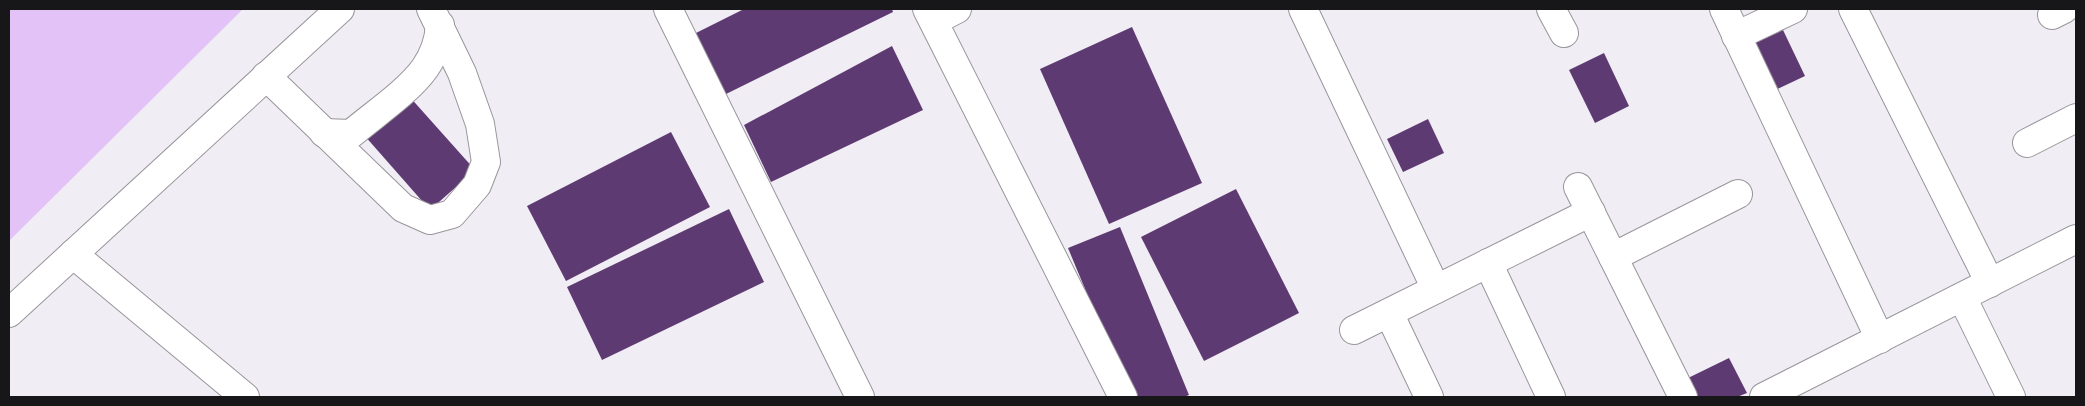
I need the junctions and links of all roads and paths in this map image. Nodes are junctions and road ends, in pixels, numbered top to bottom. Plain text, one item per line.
1 (340, 9) edge
2 (668, 9) edge
3 (957, 9) edge
4 (1303, 9) edge
5 (1551, 9) edge
6 (1724, 9) edge
7 (1793, 9) edge
8 (1853, 9) edge
9 (930, 15) edge
10 (436, 17) edge
11 (1564, 34) dead end
12 (1736, 36) junction
13 (266, 76) junction
14 (2076, 118) edge
15 (324, 133) junction
16 (2027, 142) dead end
17 (1578, 187) dead end
18 (1738, 194) dead end
19 (1591, 212) junction
20 (2075, 243) edge
21 (73, 254) junction
22 (1613, 257) junction
23 (1488, 263) junction
24 (1990, 283) junction
25 (1436, 289) junction
26 (1962, 297) junction
27 (9, 313) edge
28 (1389, 313) junction
29 (1354, 330) dead end
30 (1880, 339) junction
31 (1802, 388) edge
32 (245, 397) edge
33 (860, 397) edge
34 (1123, 397) edge
35 (1429, 397) edge
36 (1551, 397) edge
37 (1683, 397) edge
38 (1764, 397) edge
39 (2011, 397) edge

1 - 13 street
2 - 33 street
3 - 9 street
4 - 25 street
5 - 11 street
6 - 12 street
7 - 12 street
8 - 24 street
9 - 34 street
10 - 15 street
10 - 15 street
12 - 30 street
13 - 15 street
13 - 21 street
14 - 16 street
17 - 19 street
18 - 22 street
19 - 22 street
19 - 23 street
20 - 24 street
21 - 27 street
21 - 32 street
22 - 37 street
23 - 25 street
23 - 36 street
24 - 26 street
25 - 28 street
26 - 30 street
26 - 39 street
28 - 29 street
28 - 35 street
30 - 31 street
31 - 38 street

